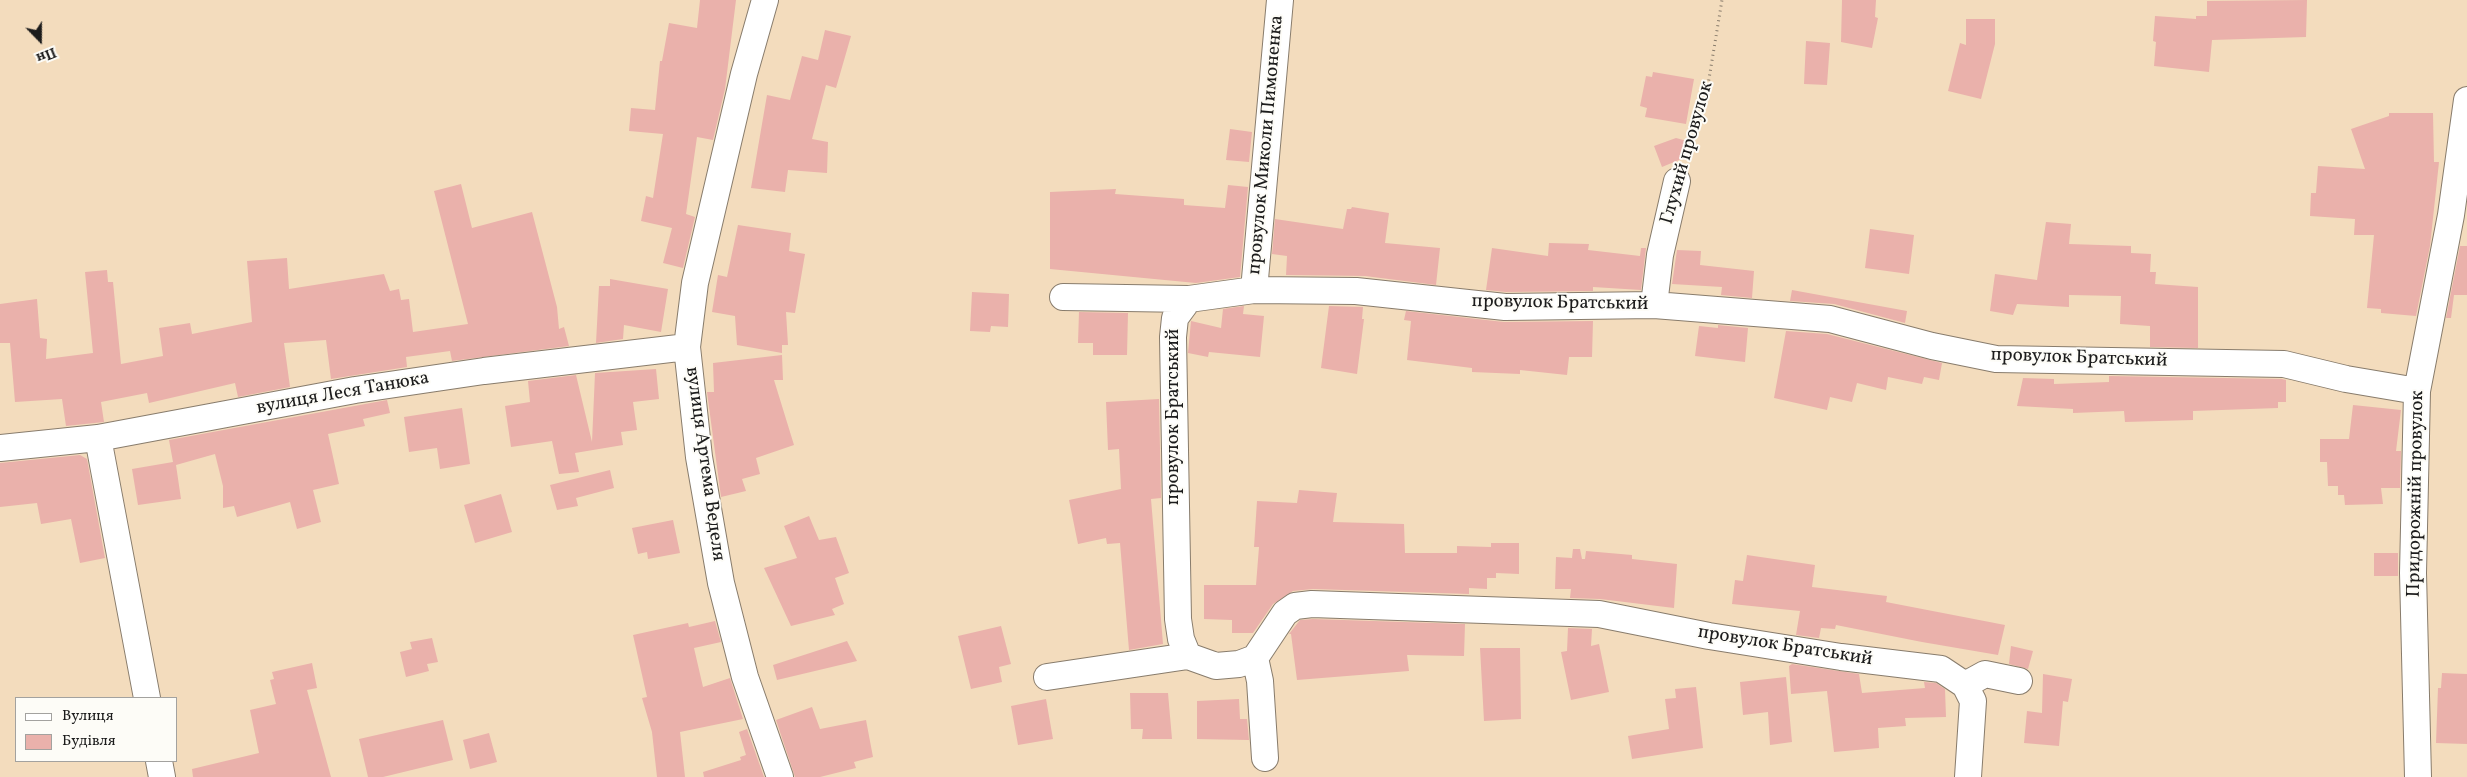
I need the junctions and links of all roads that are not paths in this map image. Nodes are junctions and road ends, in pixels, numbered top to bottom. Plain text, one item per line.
1 (765, 0) edge
2 (1280, 0) edge
3 (2467, 100) edge
4 (1678, 181) road end
5 (2459, 216) edge
6 (1254, 290) junction
7 (1063, 297) dead end
8 (1189, 299) junction
9 (1654, 306) junction
10 (687, 347) junction
11 (2418, 391) junction
12 (98, 438) junction
13 (0, 448) edge
14 (1188, 656) junction
15 (1255, 658) junction
16 (1047, 677) dead end
17 (2019, 681) dead end
18 (1965, 685) junction
19 (147, 697) edge
20 (1265, 758) dead end
21 (159, 762) edge
22 (162, 777) edge
23 (780, 777) edge
24 (1968, 777) edge
25 (2418, 777) edge

1 - 10 street, вулиця Артема Веделя
2 - 6 street, провулок Миколи Пимоненка
3 - 5 street, Придорожній провулок
4 - 9 street, Глухий провулок
5 - 11 street, Придорожній провулок
6 - 8 street, провулок Братський
6 - 9 street, провулок Братський
7 - 8 street
8 - 14 street, провулок Братський
9 - 11 street, провулок Братський
10 - 12 street, вулиця Леся Танюка
10 - 23 street, вулиця Артема Веделя
11 - 25 street, Придорожній провулок
12 - 13 street, вулиця Леся Танюка
12 - 19 street
14 - 15 street
14 - 16 street
15 - 18 street, провулок Братський
15 - 20 street
17 - 18 street
18 - 24 street
21 - 22 street

